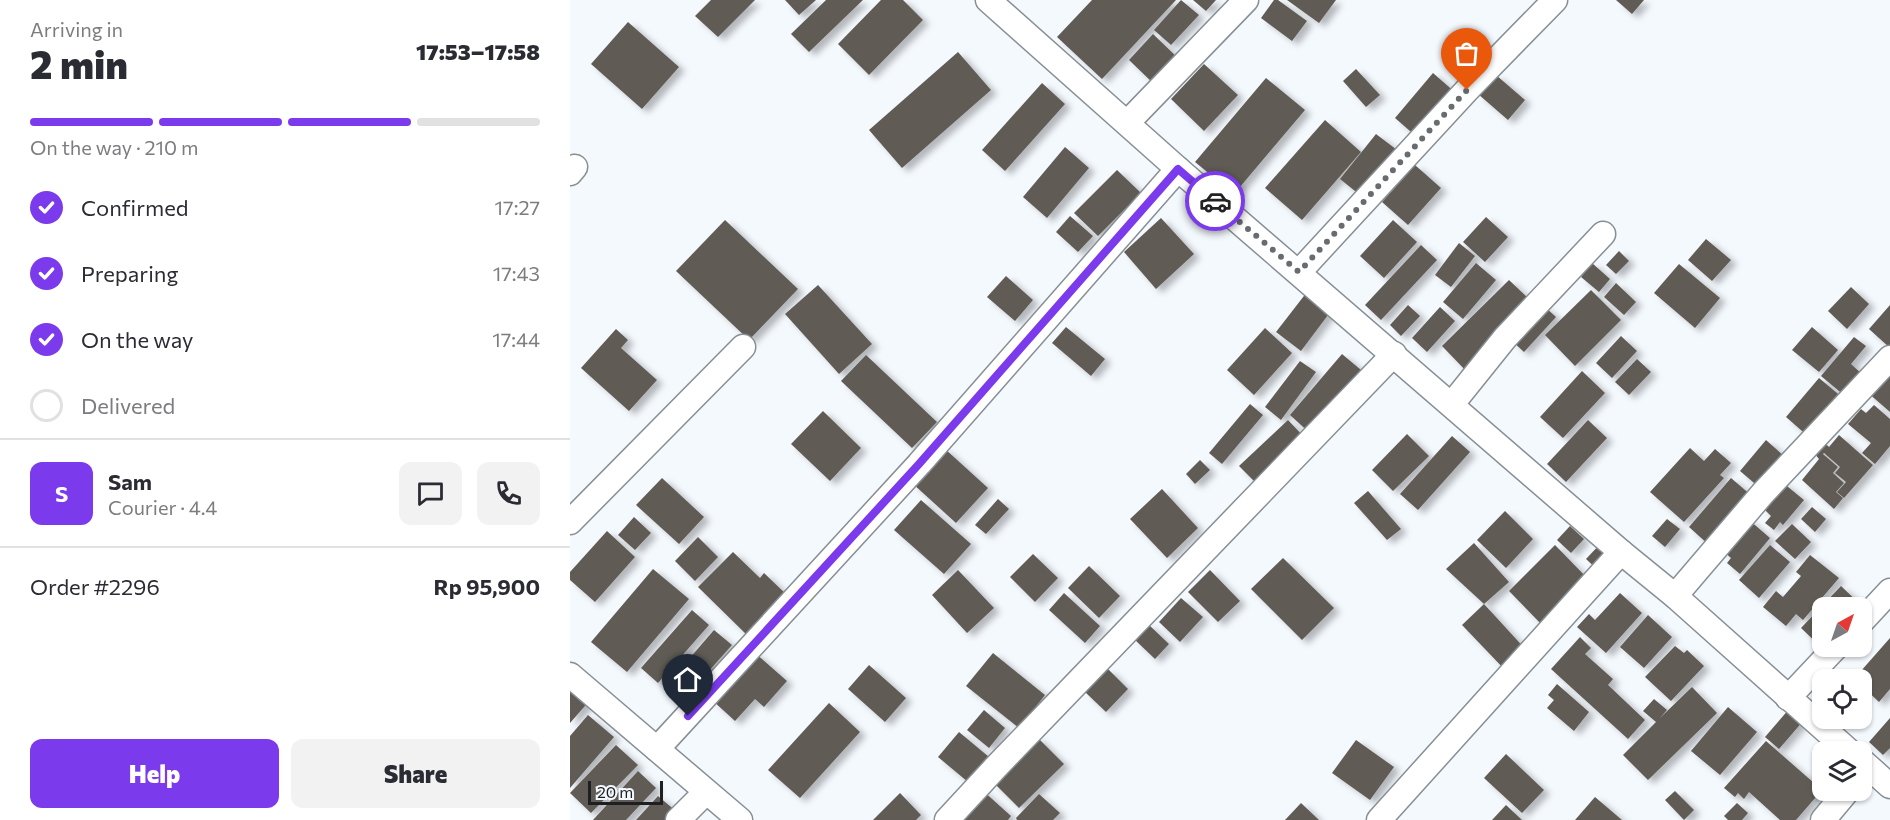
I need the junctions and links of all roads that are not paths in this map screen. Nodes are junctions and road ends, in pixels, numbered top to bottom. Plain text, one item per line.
1 (988, 0) edge
2 (1246, 0) edge
3 (1555, 0) edge
4 (1127, 123) junction
5 (1178, 169) junction
6 (1603, 234) dead end
7 (1299, 272) junction
8 (742, 346) dead end
9 (1394, 354) junction
10 (1890, 358) edge
11 (1452, 404) junction
12 (570, 522) edge
13 (1621, 552) junction
14 (1890, 591) edge
15 (1675, 596) junction
16 (1872, 610) edge
17 (1827, 657) edge
18 (570, 675) edge
19 (1788, 698) junction
20 (1837, 741) edge
21 (657, 749) junction
22 (1872, 774) edge
23 (1890, 786) edge
24 (706, 792) junction
25 (1839, 801) edge
26 (678, 820) edge
27 (740, 820) edge
28 (947, 820) edge
29 (1379, 820) edge
30 (1823, 820) edge

1 - 4 street
2 - 4 street
3 - 7 street
4 - 5 street
5 - 7 street
5 - 21 street
6 - 11 street
7 - 9 street
8 - 12 street
9 - 11 street
9 - 28 street
10 - 15 street
11 - 13 street
13 - 15 street
13 - 29 street
14 - 16 street
15 - 19 street
17 - 19 street
18 - 21 street
19 - 20 street
21 - 24 street
22 - 23 street
24 - 26 street
24 - 27 street
25 - 30 street

